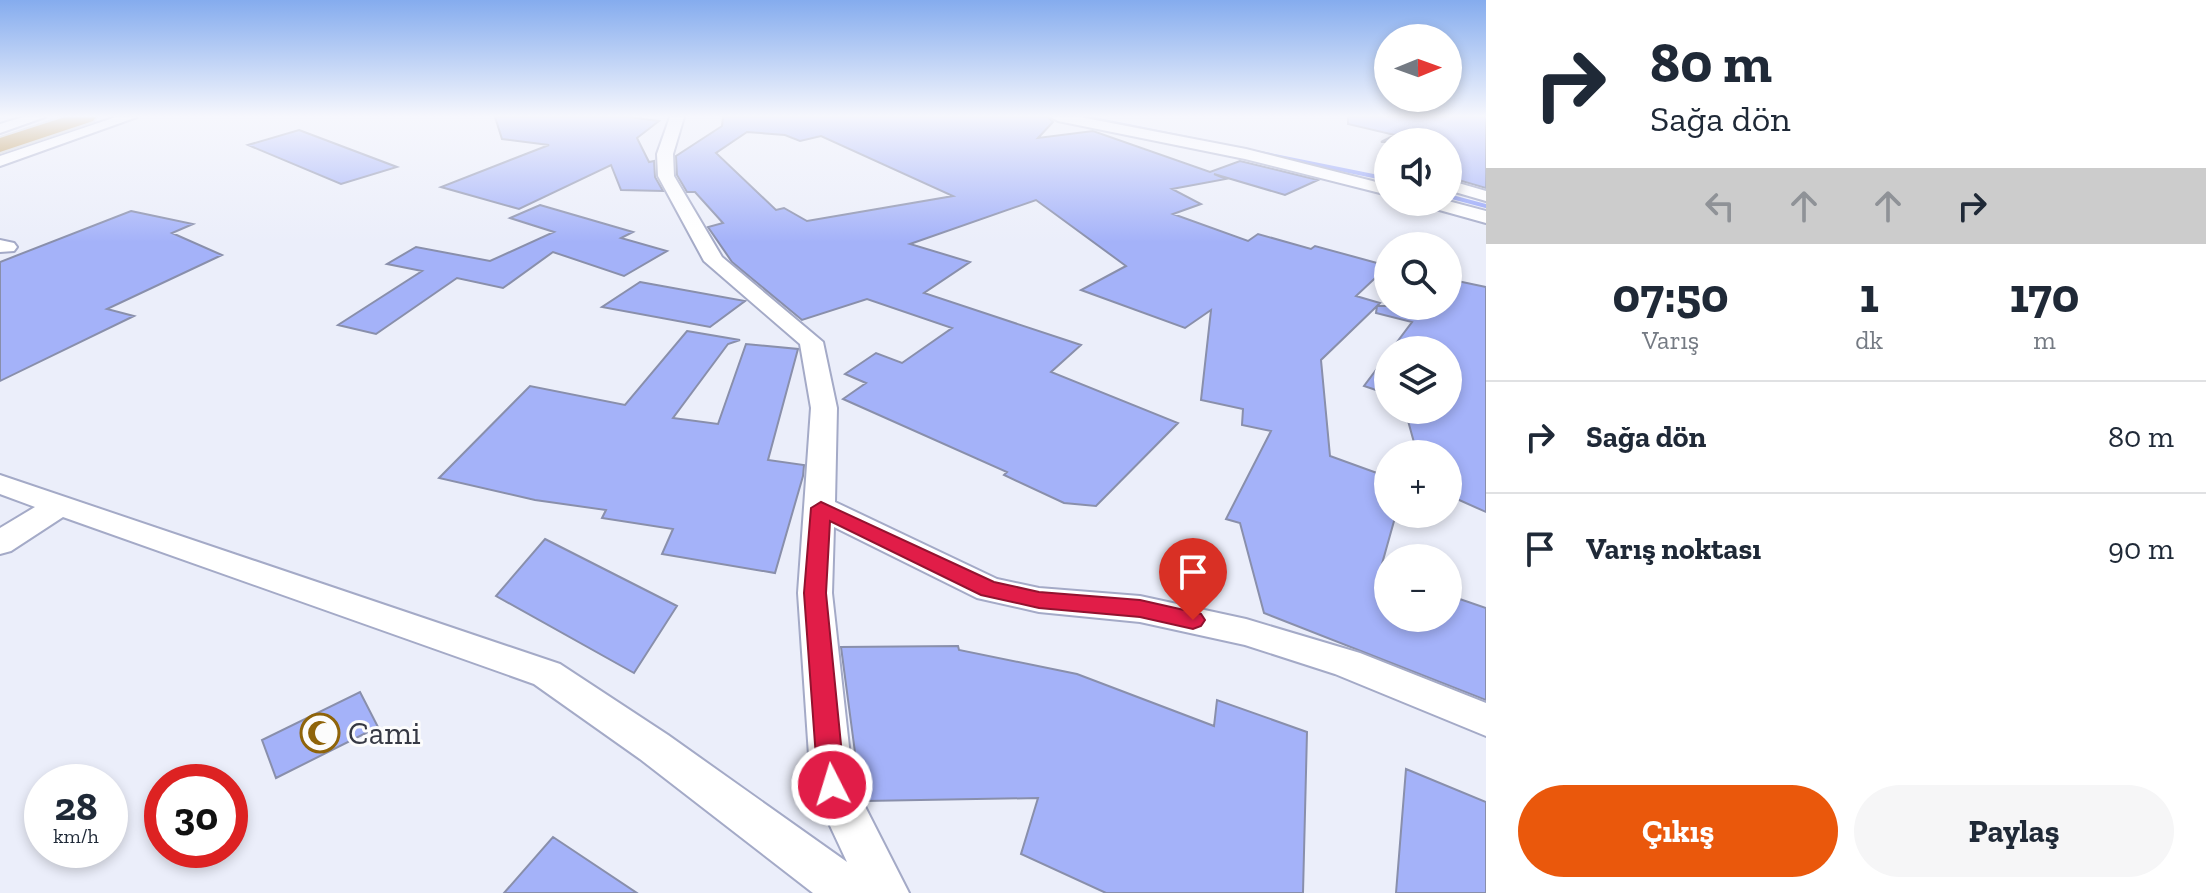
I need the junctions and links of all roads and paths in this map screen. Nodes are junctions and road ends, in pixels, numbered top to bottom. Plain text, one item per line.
1 (665, 159) edge
2 (1264, 159) edge
3 (1374, 186) edge
4 (1462, 189) edge
5 (1486, 196) edge
6 (1462, 210) edge
7 (1486, 217) edge
8 (0, 484) edge
9 (59, 505) junction
10 (821, 508) junction
11 (0, 543) edge
12 (1486, 720) edge
13 (851, 893) edge
14 (886, 893) edge

1 - 10 street
2 - 3 street
4 - 5 street
6 - 7 street
8 - 9 street
9 - 11 street
9 - 13 street
10 - 12 street
10 - 14 street

